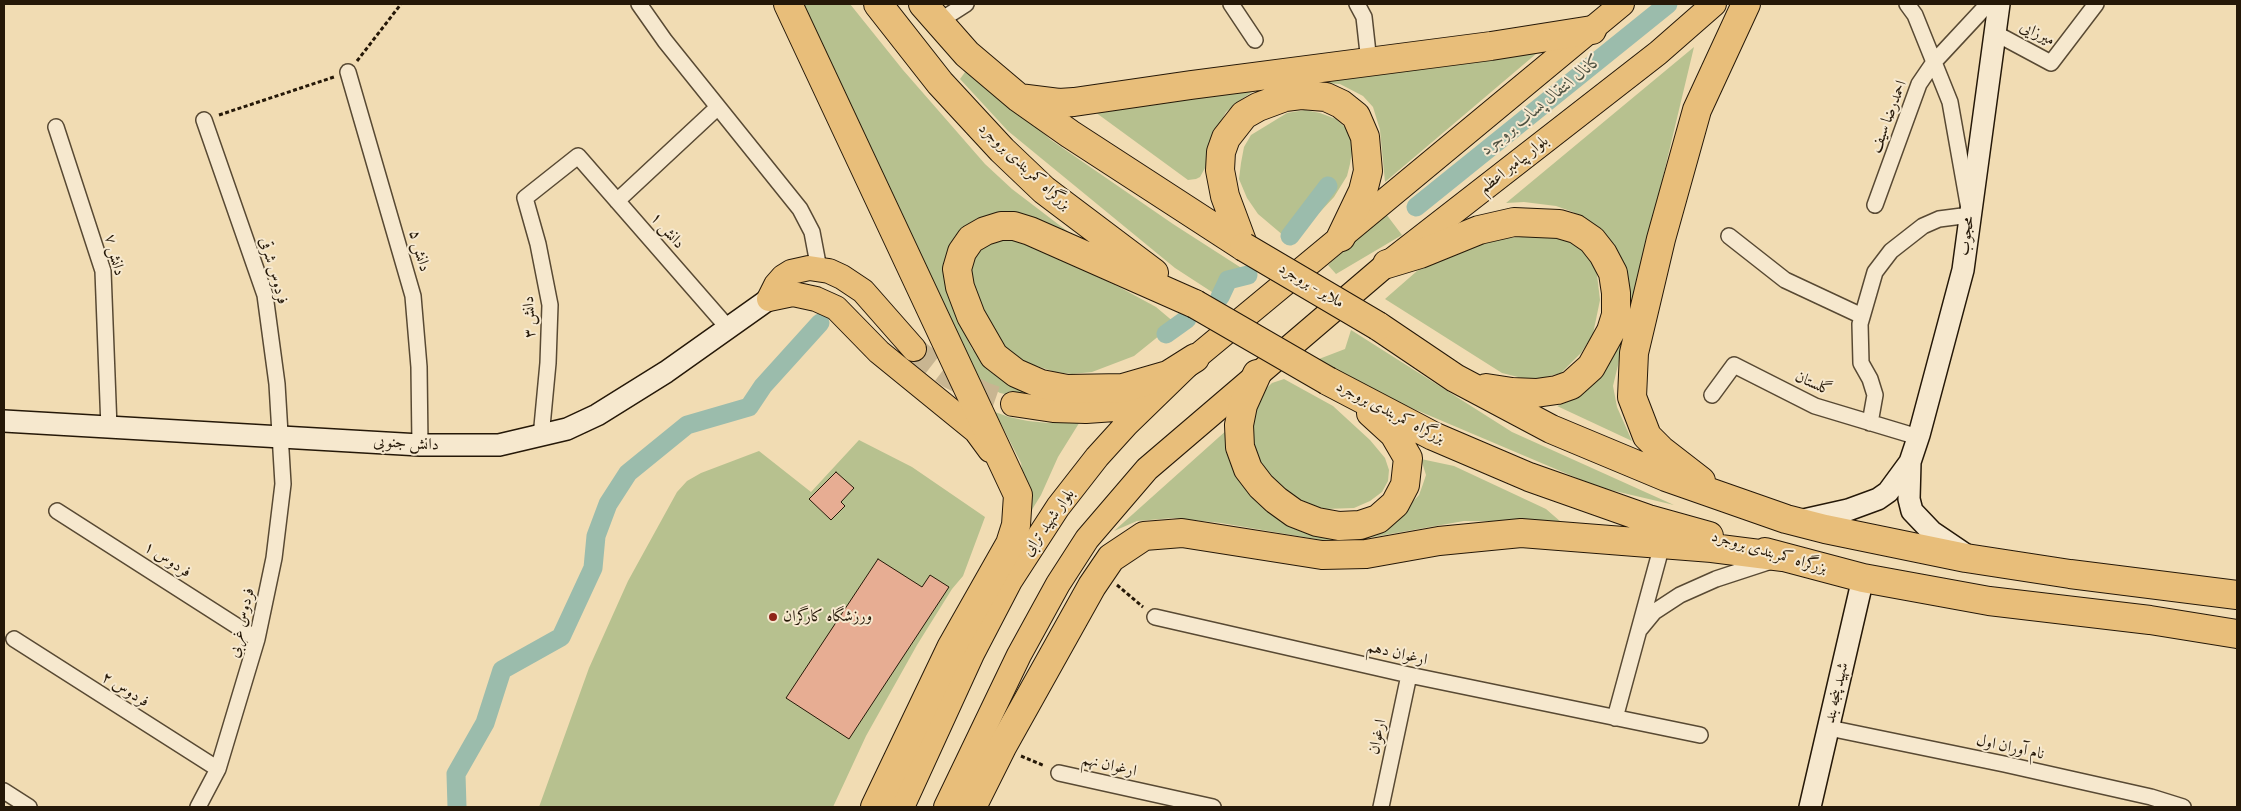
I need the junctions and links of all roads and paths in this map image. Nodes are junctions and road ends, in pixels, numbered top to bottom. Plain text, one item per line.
1 (401, 4) edge
2 (639, 4) edge
3 (788, 4) edge
4 (878, 4) edge
5 (966, 4) edge
6 (1231, 4) edge
7 (1357, 4) edge
8 (1622, 4) edge
9 (1714, 4) edge
10 (1746, 4) edge
11 (1907, 4) edge
12 (1988, 4) edge
13 (1998, 4) edge
14 (2096, 4) edge
15 (931, 13) edge
16 (1592, 30) junction
17 (1995, 33) junction
18 (1255, 40) dead end
19 (1370, 62) junction
20 (1934, 62) junction
21 (348, 72) junction
22 (1019, 98) junction
23 (718, 107) junction
24 (204, 120) joint
25 (56, 127) dead end
26 (525, 198) joint
27 (617, 201) junction
28 (1875, 205) dead end
29 (1970, 215) junction
30 (1728, 236) dead end
31 (1341, 237) junction
32 (1244, 246) junction
33 (1387, 264) junction
34 (819, 268) junction
35 (769, 299) junction
36 (1195, 304) junction
37 (1862, 316) junction
38 (730, 329) junction
39 (914, 349) tunnel mouth
40 (1195, 358) junction
41 (1257, 374) junction
42 (1455, 378) junction
43 (1328, 381) junction
44 (1712, 395) dead end
45 (1149, 402) junction
46 (1013, 404) tunnel mouth
47 (4, 421) edge
48 (1870, 423) junction
49 (109, 428) junction
50 (541, 436) junction
51 (1918, 437) junction
52 (280, 438) junction
53 (420, 445) junction
54 (1910, 462) junction
55 (1016, 487) junction
56 (1751, 507) junction
57 (57, 511) dead end
58 (1796, 522) junction
59 (1662, 545) junction
60 (1782, 557) junction
61 (1973, 559) junction
62 (1102, 571) junction
63 (1864, 578) junction
64 (2237, 595) edge
65 (1155, 617) joint
66 (1637, 632) junction
67 (2237, 634) edge
68 (258, 639) junction
69 (14, 640) dead end
70 (1409, 675) junction
71 (1615, 718) junction
72 (1829, 728) junction
73 (1700, 735) dead end
74 (1002, 747) junction
75 (218, 769) junction
76 (1060, 773) joint
77 (4, 790) edge
78 (29, 807) edge
79 (198, 807) edge
80 (875, 807) edge
81 (902, 807) edge
82 (946, 807) edge
83 (972, 807) edge
84 (1213, 807) edge
85 (1381, 807) edge
86 (1810, 807) edge
87 (2183, 807) edge

1 - 21 path
2 - 23 street
3 - 55 highway
4 - 36 highway, بزرگراه کمربندی بروجرد
5 - 15 street
6 - 18 street
7 - 19 street
8 - 16 main road
9 - 33 main road, بلوار پیامبر اعظم
10 - 56 highway
11 - 20 street
12 - 20 street, احمدرضا سیف
13 - 17 street, محجوب
14 - 17 street, میرزایی
15 - 22 highway
16 - 19 highway
16 - 31 main road
17 - 29 street, محجوب
19 - 22 highway
20 - 28 street, احمدرضا سیف
20 - 29 street
21 - 24 path
21 - 53 street, دانش ۵
22 - 32 highway
23 - 27 street
23 - 34 street
24 - 52 street, فردوس شرقی
25 - 49 street, دانش ۷
26 - 27 street, دانش ۱
26 - 50 street, دانش ۳
27 - 38 street, دانش ۱
29 - 37 street
29 - 51 street, محجوب
30 - 37 street
31 - 32 highway
31 - 40 main road, بلوار شهید ترابی
32 - 42 highway, ملایر - بروجرد, bridge
33 - 41 main road, بلوار پیامبر اعظم
33 - 42 highway
34 - 35 main road
34 - 39 main road
35 - 38 street, دانش جنوبی
35 - 55 main road
36 - 40 highway
36 - 43 highway, bridge
37 - 48 street
38 - 50 street, دانش جنوبی
40 - 45 main road, بلوار شهید ترابی
41 - 43 highway
41 - 82 main road
42 - 56 highway
43 - 60 highway, بزرگراه کمربندی بروجرد
44 - 48 street, گلستان
45 - 46 main road
45 - 81 main road, بلوار شهید ترابی
47 - 49 street, دانش جنوبی
48 - 51 street, گلستان
49 - 52 street, دانش جنوبی
50 - 53 street, دانش جنوبی
51 - 54 street, محجوب
52 - 53 street, دانش جنوبی
52 - 68 street, فردوس غربی
54 - 58 street
54 - 61 street
55 - 80 highway
56 - 58 highway
57 - 68 street, فردوس ۱
58 - 61 highway
59 - 60 highway
59 - 62 highway
59 - 66 street
60 - 63 highway, بزرگراه کمربندی بروجرد
60 - 66 street
61 - 64 highway
62 - 65 path
62 - 74 highway
63 - 67 highway, بزرگراه کمربندی بروجرد
63 - 72 street, شهید پنجه بند
65 - 70 street, ارغوان دهم
66 - 71 street
68 - 75 street, فردوس غربی
69 - 75 street, فردوس ۲
70 - 71 street, ارغوان دهم
70 - 85 street, ارغوان
71 - 73 street, ارغوان دهم
72 - 86 street, شهید پنجه بند
72 - 87 street, نام آوران اول
74 - 76 path, ارغوان نهم
74 - 83 highway
75 - 79 street, فردوس غربی
76 - 84 street, ارغوان نهم
77 - 78 street

